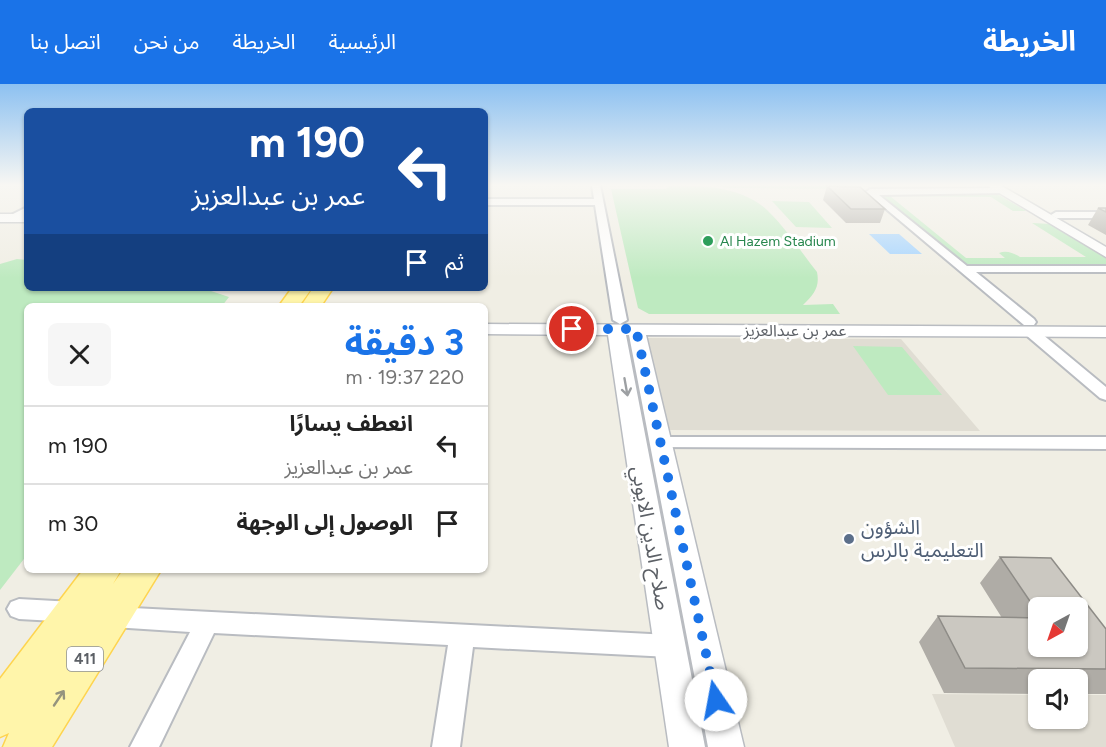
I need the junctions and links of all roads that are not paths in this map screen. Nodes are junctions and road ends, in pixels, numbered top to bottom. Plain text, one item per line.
1 (602, 216) edge
2 (900, 216) edge
3 (1045, 216) edge
4 (1056, 216) edge
5 (1096, 216) edge
6 (5, 218) edge
7 (24, 218) edge
8 (1062, 219) junction
9 (1106, 222) edge
10 (1106, 244) edge
11 (1106, 253) edge
12 (966, 269) junction
13 (1106, 269) edge
14 (488, 319) edge
15 (1106, 321) edge
16 (624, 326) junction
17 (1030, 327) junction
18 (488, 328) edge
19 (1106, 332) edge
20 (1106, 395) edge
21 (660, 443) junction
22 (1106, 443) edge
23 (101, 573) edge
24 (141, 573) edge
25 (19, 609) dead end
26 (73, 612) junction
27 (113, 616) junction
28 (207, 622) junction
29 (462, 636) junction
30 (670, 646) junction
31 (0, 715) edge
32 (26, 747) edge
33 (144, 747) edge
34 (446, 747) edge
35 (687, 747) edge
36 (726, 747) edge

1 - 16 street, صلاح الدين الايوبي
2 - 12 street
3 - 11 street
4 - 8 street
5 - 8 street
6 - 7 street
8 - 9 street
8 - 10 street
12 - 13 street
12 - 17 street
14 - 16 street, عمر بن عبدالعزيز
15 - 17 street, عمر بن عبدالعزيز
16 - 17 street, عمر بن عبدالعزيز
16 - 18 street, عمر بن عبدالعزيز
16 - 21 street, صلاح الدين الايوبي
16 -> 30 street, صلاح الدين الايوبي
17 - 19 street, عمر بن عبدالعزيز
17 - 20 street
21 - 22 street
21 - 36 street, صلاح الدين الايوبي
23 - 26 main road, 411
24 - 27 main road, 411
25 - 26 street
26 - 31 main road, 411
27 - 28 street
32 -> 27 main road, 411
28 - 29 street
28 - 33 street
29 - 30 street
29 - 34 street
30 - 35 street, صلاح الدين الايوبي

